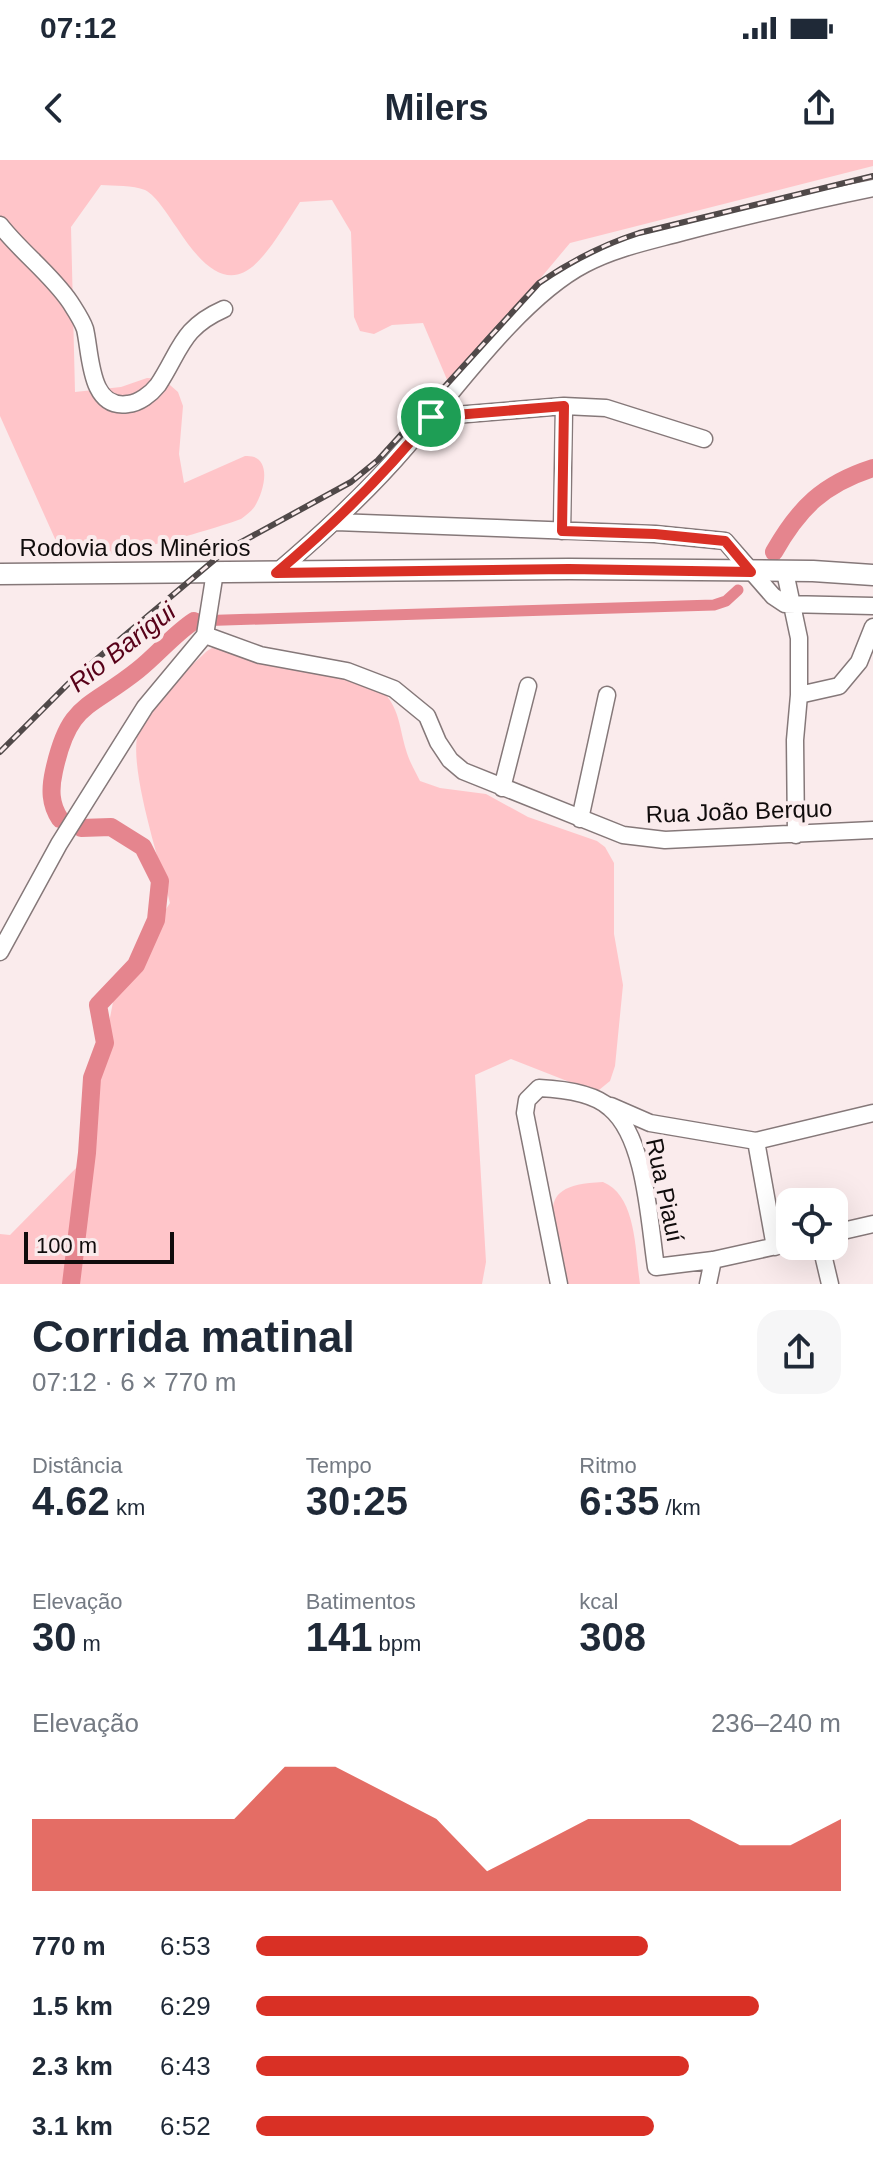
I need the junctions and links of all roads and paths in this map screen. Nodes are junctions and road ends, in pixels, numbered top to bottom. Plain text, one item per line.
1 (873, 188) edge
2 (0, 225) edge
3 (224, 309) dead end
4 (564, 406) junction
5 (431, 417) junction
6 (704, 439) dead end
7 (336, 522) junction
8 (562, 531) junction
9 (215, 572) junction
10 (751, 572) junction
11 (785, 572) junction
12 (276, 573) junction
13 (0, 574) edge
14 (873, 575) edge
15 (794, 606) junction
16 (873, 606) edge
17 (873, 627) edge
18 (205, 635) junction
19 (528, 686) dead end
20 (607, 695) dead end
21 (799, 695) junction
22 (502, 788) junction
23 (580, 819) junction
24 (873, 830) edge
25 (796, 835) junction
26 (0, 952) edge
27 (609, 1106) junction
28 (873, 1113) edge
29 (756, 1141) junction
30 (776, 1218) edge
31 (873, 1224) edge
32 (848, 1230) edge
33 (776, 1246) edge
34 (713, 1260) junction
35 (824, 1260) edge
36 (559, 1284) edge
37 (708, 1284) edge
38 (830, 1284) edge

1 - 5 street
2 - 3 street
4 - 5 street
4 - 6 street
4 - 8 street
5 - 7 street
7 - 8 street
7 - 12 street
8 - 10 street
9 - 12 main road, Rodovia dos Minérios
9 - 13 main road, Rodovia dos Minérios
9 - 18 street
10 - 11 main road, Rodovia dos Minérios
10 - 12 main road, Rodovia dos Minérios
10 - 15 street
11 - 14 main road, Rodovia dos Minérios
11 - 15 street
15 - 16 street
15 - 21 street
17 - 21 street
18 - 22 street, Rua João Berquo
18 - 26 street
19 - 22 street
20 - 23 street
21 - 25 street
22 - 23 street, Rua João Berquo
23 - 25 street, Rua João Berquo
24 - 25 street, Rua João Berquo
27 - 29 street
27 - 34 street, Rua Piauí
27 - 36 street
28 - 29 street
29 - 30 street
31 - 32 street
33 - 34 street
34 - 37 street
35 - 38 street

